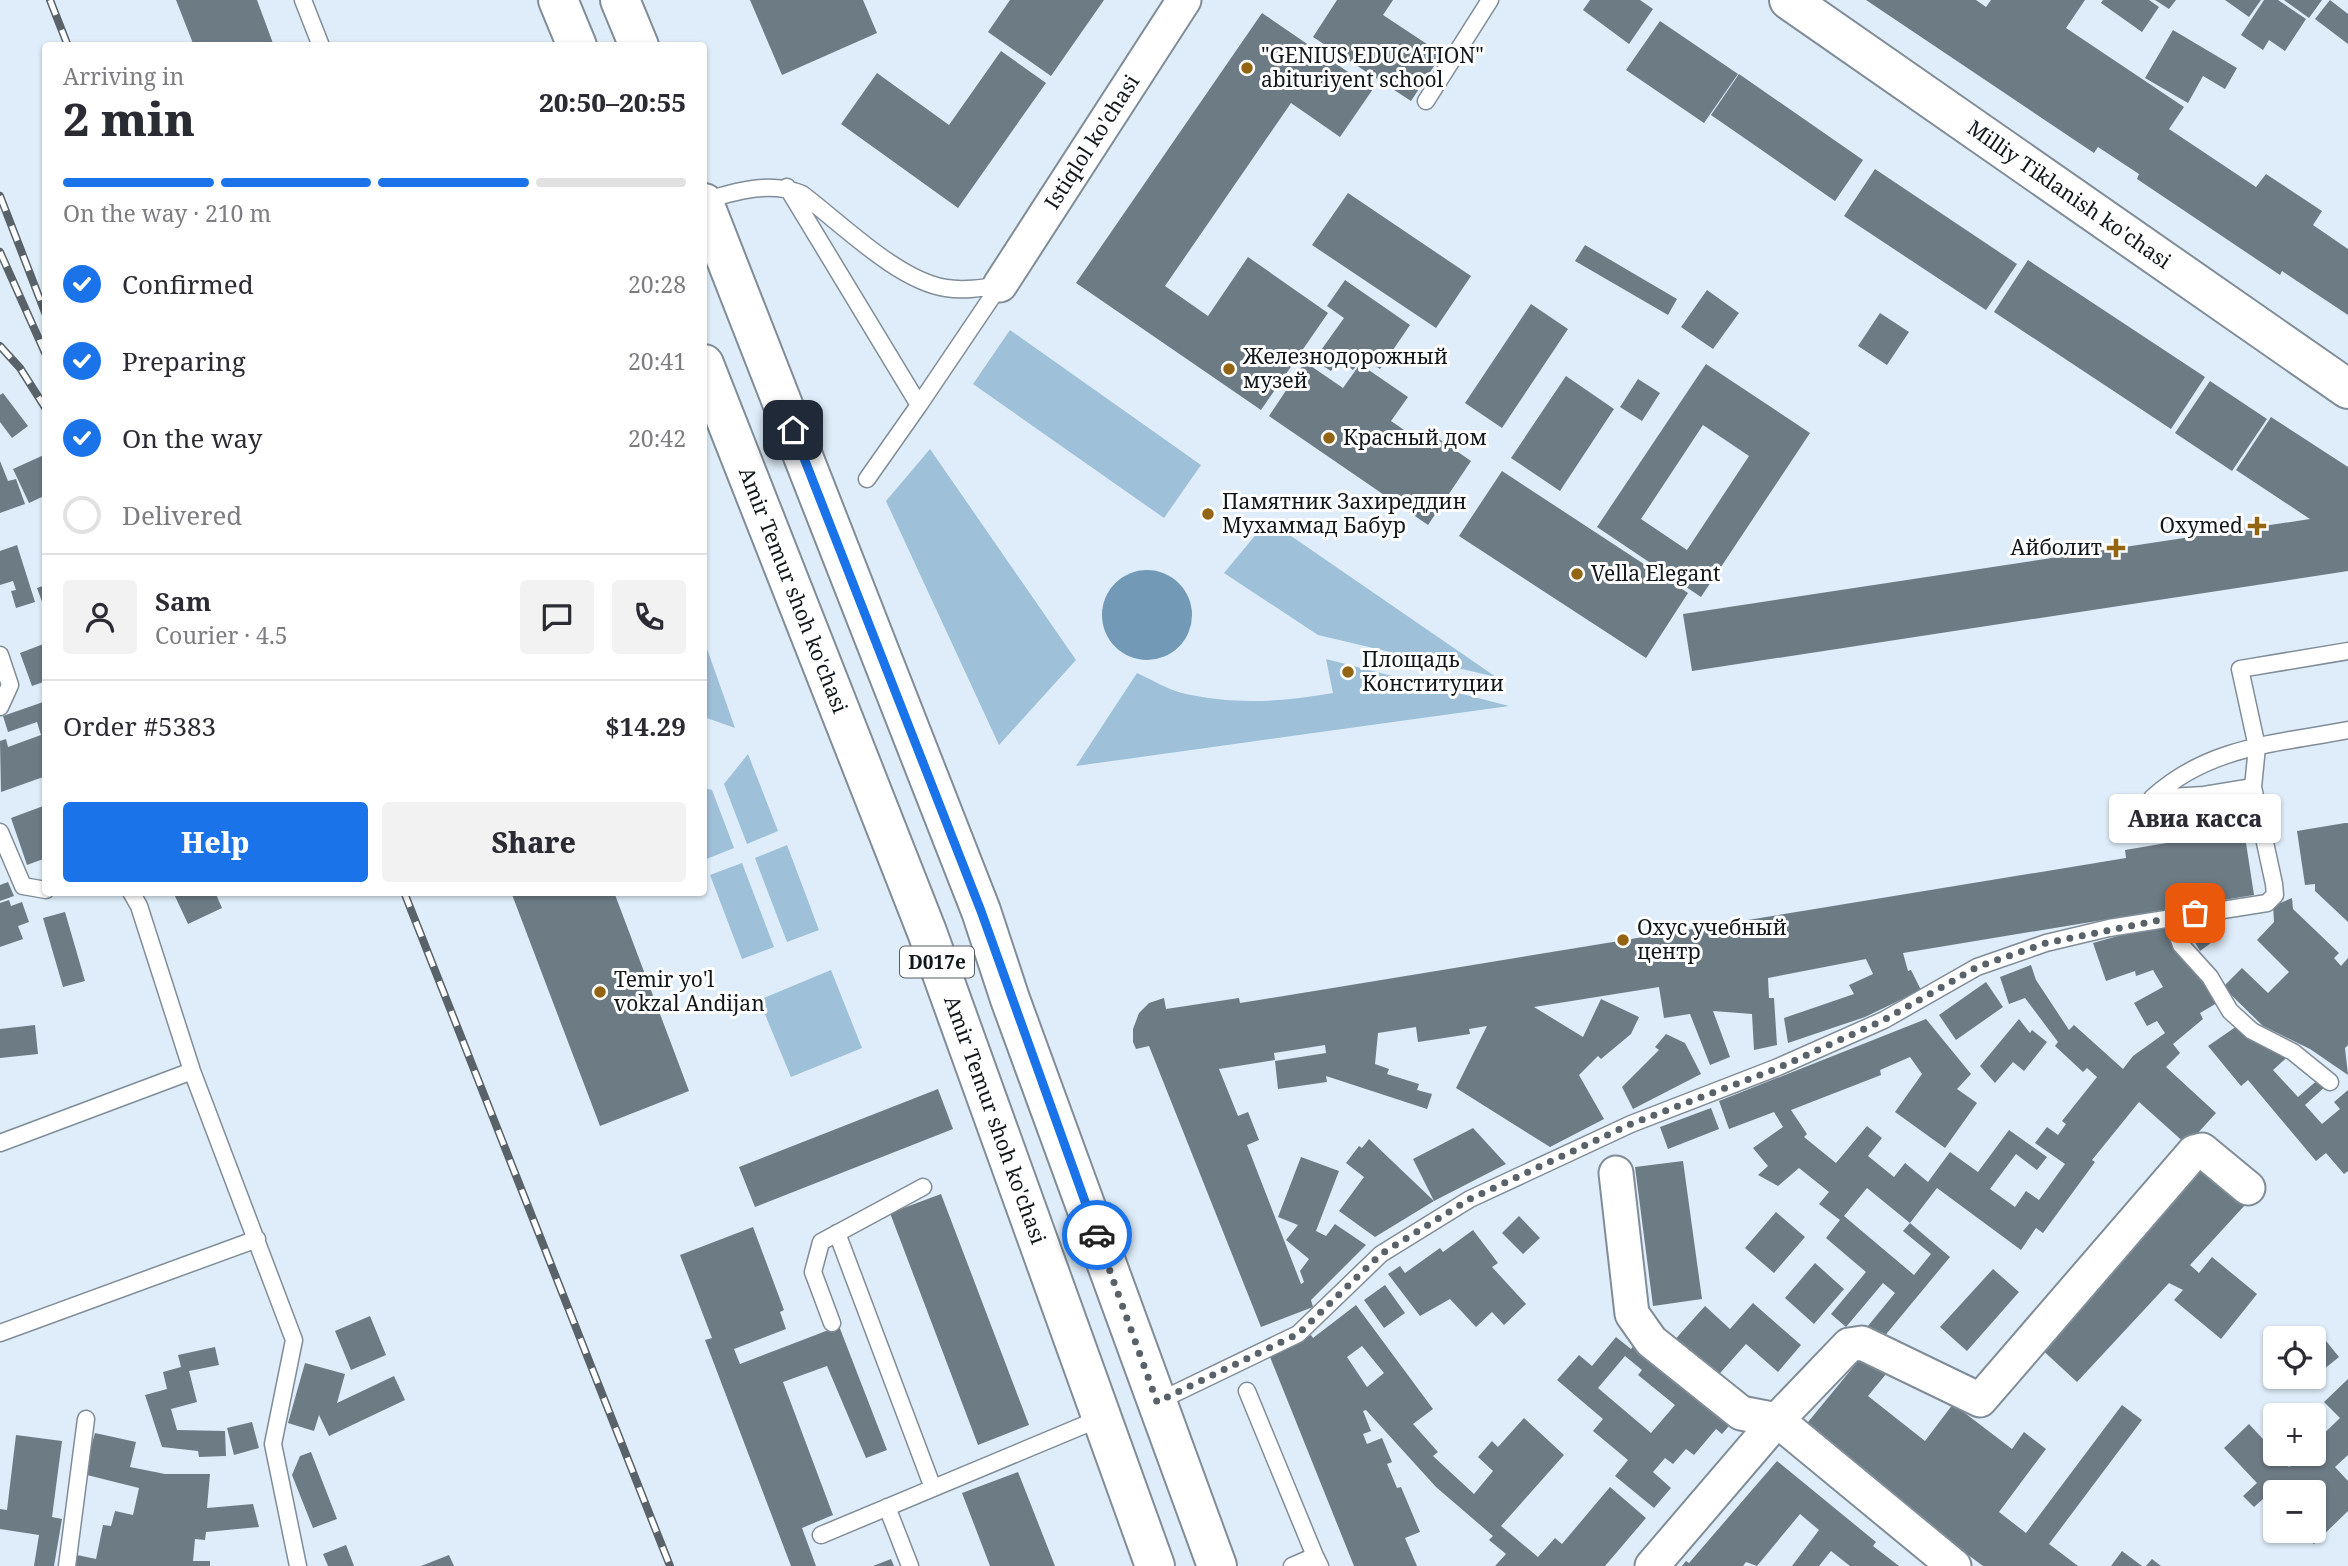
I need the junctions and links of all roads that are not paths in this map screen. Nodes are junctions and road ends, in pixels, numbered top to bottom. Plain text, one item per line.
1 (303, 0) edge
2 (558, 0) edge
3 (620, 0) edge
4 (1184, 0) edge
5 (1490, 0) edge
6 (1789, 0) edge
7 (319, 42) edge
8 (575, 42) edge
9 (637, 42) edge
10 (1426, 101) dead end
11 (787, 187) junction
12 (707, 201) edge
13 (707, 210) edge
14 (1000, 285) junction
15 (707, 372) edge
16 (2348, 389) edge
17 (919, 405) junction
18 (867, 479) dead end
19 (2348, 651) edge
20 (0, 655) edge
21 (0, 707) edge
22 (2348, 730) edge
23 (2257, 747) junction
24 (2253, 787) junction
25 (0, 832) edge
26 (42, 889) edge
27 (133, 896) edge
28 (981, 911) junction
29 (2171, 917) junction
30 (927, 932) junction
31 (192, 1071) junction
32 (2330, 1082) dead end
33 (0, 1143) edge
34 (1616, 1173) dead end
35 (923, 1187) dead end
36 (2248, 1188) dead end
37 (837, 1233) junction
38 (257, 1239) junction
39 (832, 1323) dead end
40 (0, 1333) edge
41 (1247, 1391) dead end
42 (1157, 1402) junction
43 (1101, 1418) junction
44 (86, 1419) dead end
45 (1777, 1420) junction
46 (933, 1488) junction
47 (887, 1507) junction
48 (821, 1535) dead end
49 (1318, 1561) edge
50 (66, 1566) edge
51 (298, 1566) edge
52 (910, 1566) edge
53 (1155, 1566) edge
54 (1217, 1566) edge
55 (1292, 1566) edge
56 (1652, 1566) edge
57 (1955, 1566) edge

1 - 7 lane
2 - 8 main road
3 - 9 main road
4 - 14 street, Istiqlol ko'chasi
5 - 10 lane
6 - 16 main road, Milliy Tiklanish ko'chasi
11 - 12 lane
11 - 14 lane
11 - 17 lane
13 - 28 main road, D017e
14 - 17 lane
15 - 30 main road, Amir Temur shoh ko'chasi / D017e
17 - 18 lane
19 - 23 lane
20 - 21 lane
22 - 23 lane
23 - 24 lane
23 - 24 lane
24 - 29 lane
25 - 26 lane
27 - 31 lane
28 - 30 main road
28 - 42 main road, D017e
29 - 32 lane
29 - 42 lane
30 - 43 main road, Amir Temur shoh ko'chasi / D017e
31 - 33 lane
31 - 38 lane
34 - 45 street
35 - 37 lane
36 - 45 street
37 - 39 lane
37 - 46 lane
38 - 40 lane
38 - 51 lane
41 - 49 lane
42 - 54 main road, D017e
43 - 46 lane
43 - 53 main road, Amir Temur shoh ko'chasi / D017e
44 - 50 lane
45 - 56 street
45 - 57 street
46 - 47 lane
47 - 48 lane
47 - 52 lane
49 - 55 lane

